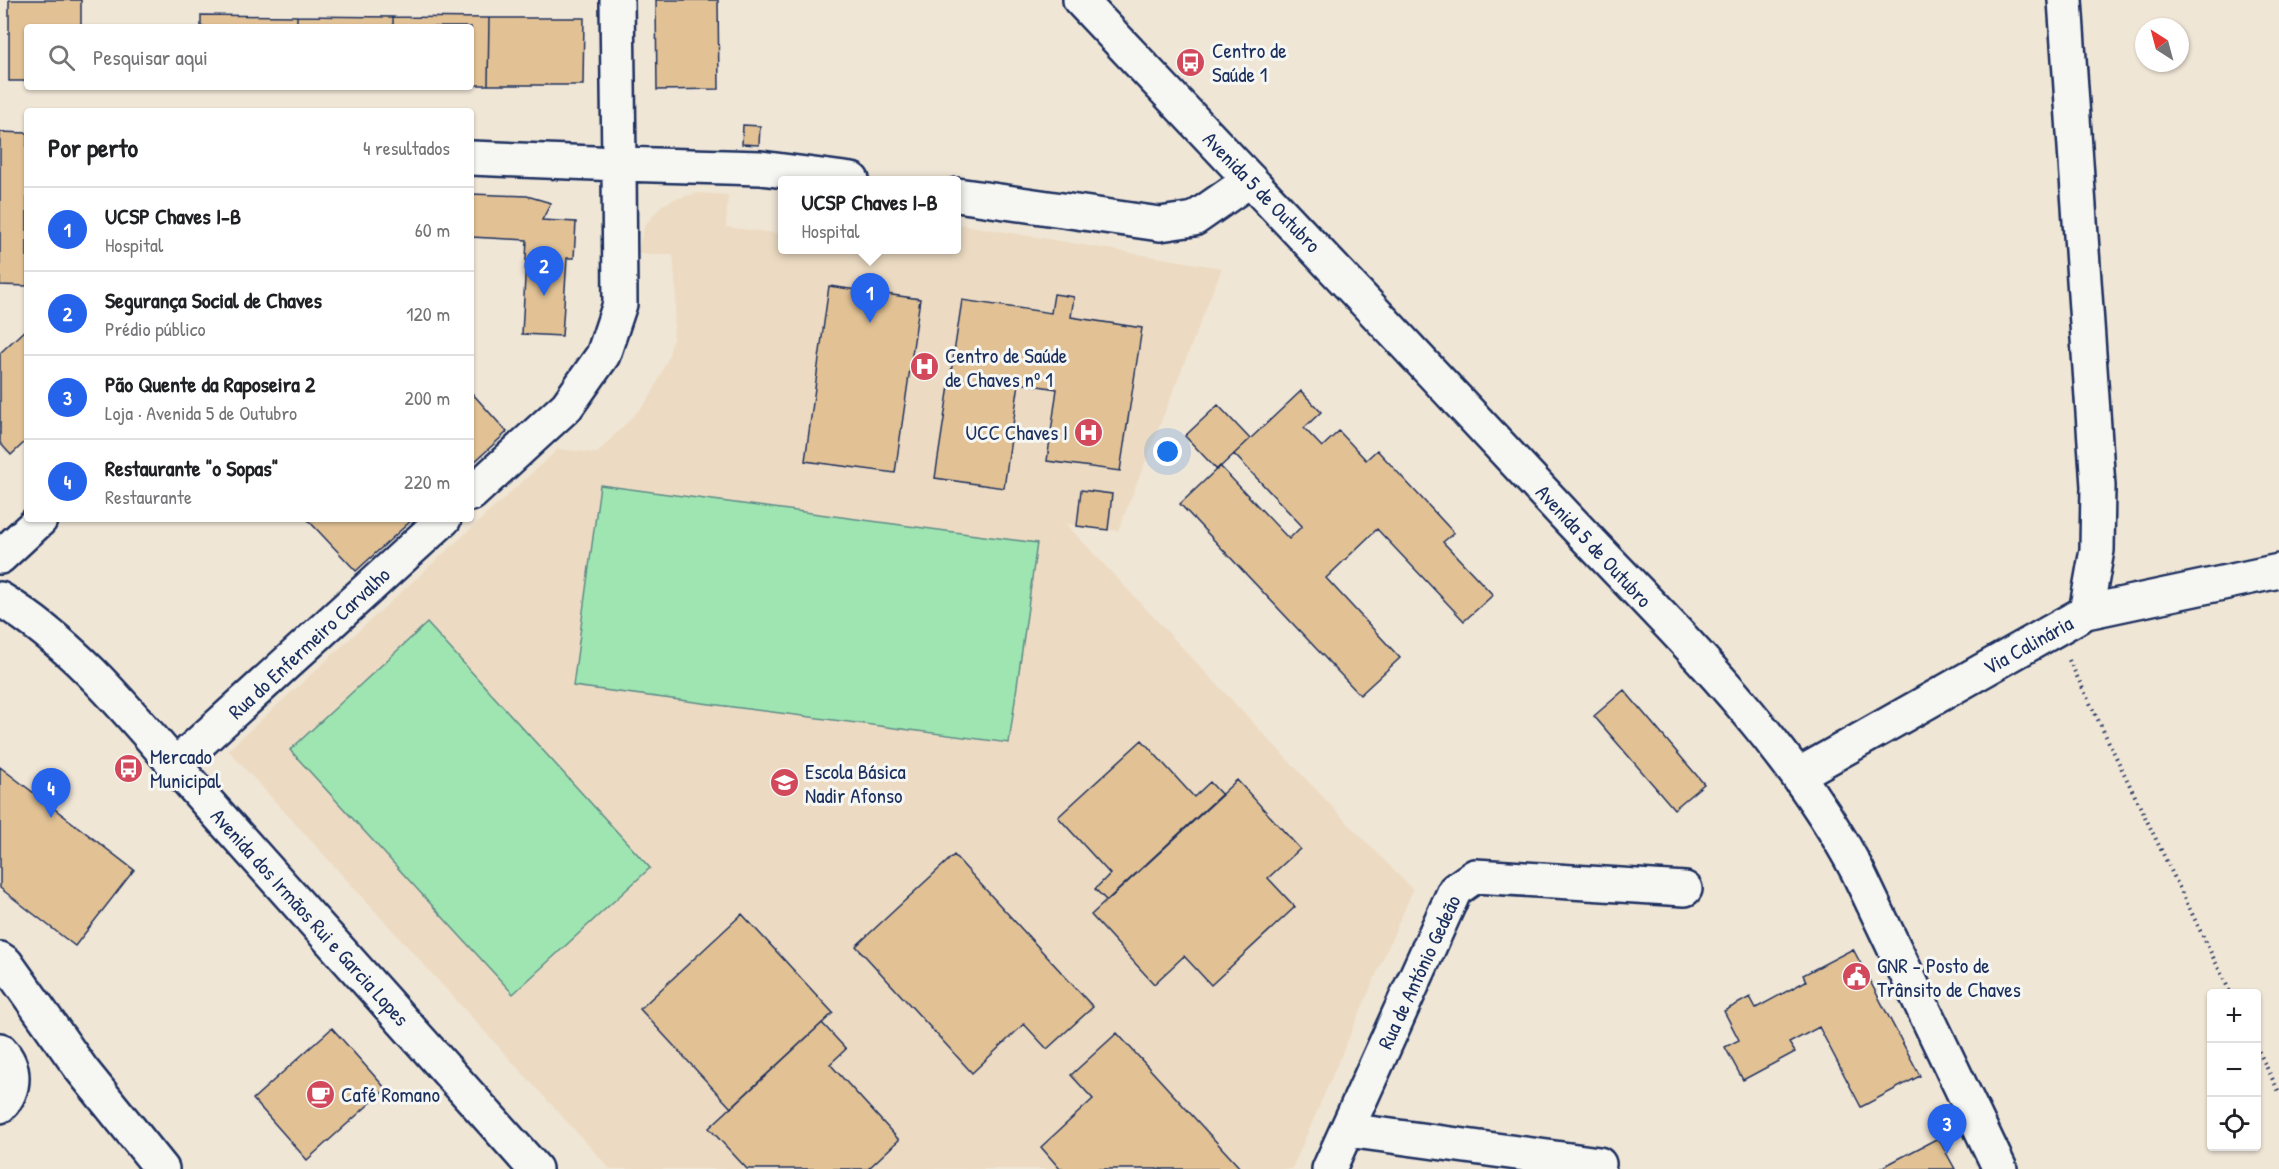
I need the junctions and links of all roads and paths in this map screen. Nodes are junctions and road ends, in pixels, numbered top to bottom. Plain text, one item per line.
1 (617, 0) edge
2 (1080, 0) edge
3 (2065, 0) edge
4 (474, 158) edge
5 (619, 164) junction
6 (822, 176) edge
7 (1250, 180) junction
8 (961, 196) edge
9 (474, 491) edge
10 (38, 522) edge
11 (441, 522) edge
12 (0, 557) edge
13 (2279, 571) edge
14 (0, 599) edge
15 (2086, 612) junction
16 (2055, 630) junction
17 (174, 766) junction
18 (1798, 775) junction
19 (1685, 888) dead end
20 (0, 959) edge
21 (2229, 989) edge
22 (0, 1050) edge
23 (2261, 1056) edge
24 (2279, 1092) edge
25 (0, 1106) edge
26 (1347, 1130) junction
27 (1599, 1164) dead end
28 (162, 1169) edge
29 (535, 1169) edge
30 (1329, 1169) edge
31 (2000, 1169) edge

1 - 5 street
2 - 7 street, Avenida 5 de Outubro
3 - 15 street
4 - 5 street
5 - 6 street
5 - 9 street
7 - 8 street
7 - 18 street, Avenida 5 de Outubro
10 - 12 street
11 - 17 street, Rua do Enfermeiro Carvalho
13 - 15 street, Via Calinária
14 - 17 street, Avenida dos Irmãos Rui e Garcia Lopes
15 - 16 street, Via Calinária
16 - 18 street, Via Calinária
16 - 21 path
17 - 29 street, Avenida dos Irmãos Rui e Garcia Lopes
18 - 31 street, Avenida 5 de Outubro
19 - 26 street, Rua de António Gedeão
20 - 28 street
22 - 25 street
23 - 24 path
26 - 27 street
26 - 30 street, Rua de António Gedeão

